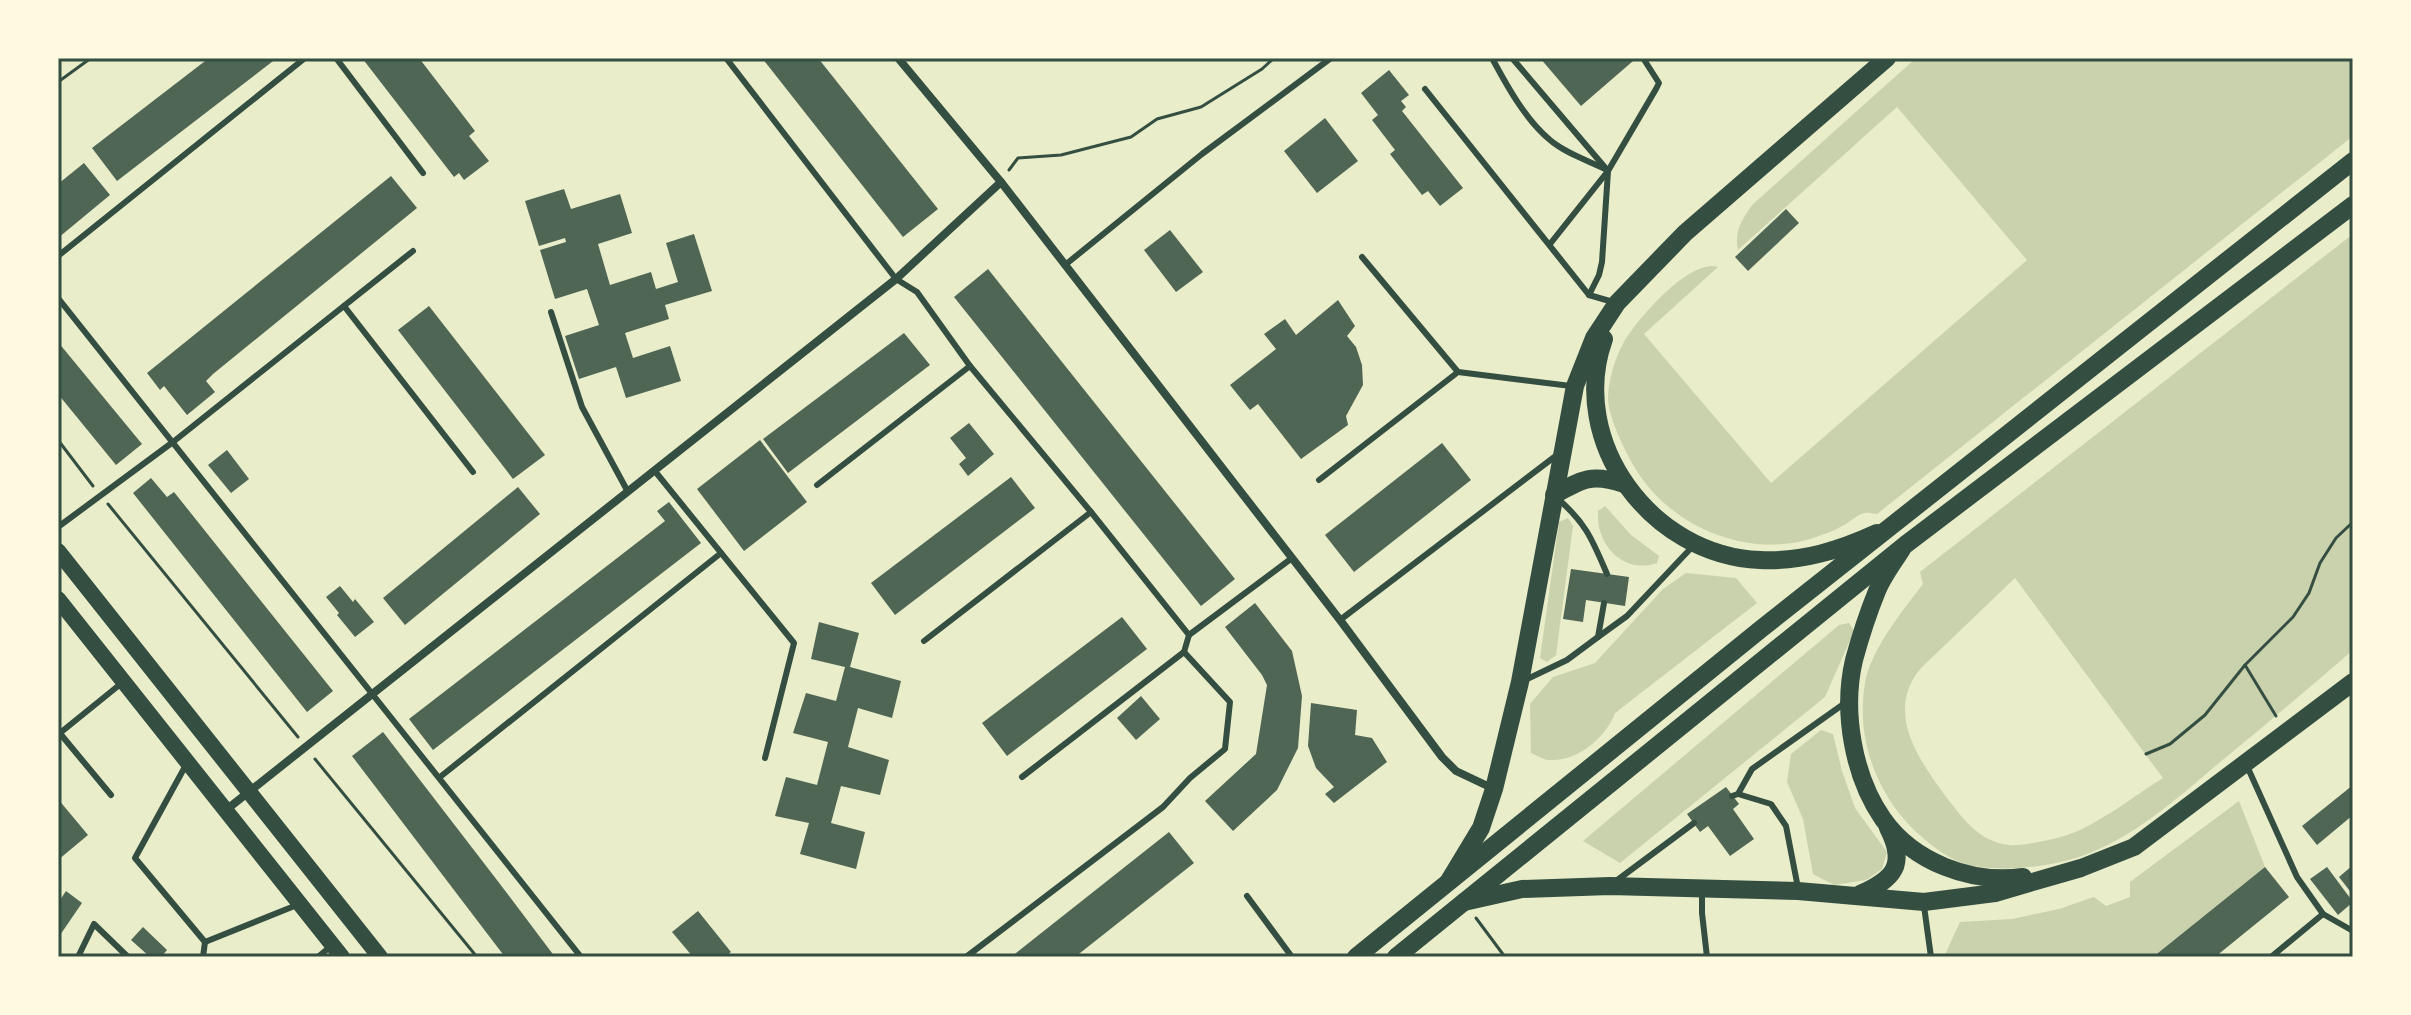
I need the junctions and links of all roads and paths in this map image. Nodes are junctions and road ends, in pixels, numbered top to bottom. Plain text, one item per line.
1 (91, 58) edge
2 (305, 58) edge
3 (336, 58) edge
4 (726, 58) edge
5 (898, 58) edge
6 (1274, 58) edge
7 (1331, 58) edge
8 (1492, 58) edge
9 (1512, 58) edge
10 (1643, 58) edge
11 (1887, 58) edge
12 (58, 82) edge
13 (1425, 89) dead end
14 (2353, 161) edge
15 (1608, 171) junction
16 (423, 173) dead end
17 (1001, 182) junction
18 (2353, 205) edge
19 (1550, 244) junction
20 (413, 251) dead end
21 (58, 256) edge
22 (1362, 257) dead end
23 (1065, 265) junction
24 (896, 279) junction
25 (1589, 295) junction
26 (58, 298) edge
27 (1617, 303) junction
28 (344, 306) junction
29 (551, 312) dead end
30 (970, 366) junction
31 (1458, 372) junction
32 (1575, 386) junction
33 (58, 440) edge
34 (173, 442) junction
35 (1562, 451) junction
36 (654, 470) junction
37 (473, 472) dead end
38 (1319, 480) dead end
39 (1624, 484) junction
40 (817, 485) dead end
41 (628, 492) junction
42 (101, 495) junction
43 (1554, 495) junction
44 (1091, 512) junction
45 (2353, 522) edge
46 (1891, 526) junction
47 (58, 527) edge
48 (1695, 543) junction
49 (1905, 545) junction
50 (58, 551) edge
51 (721, 553) junction
52 (1292, 558) junction
53 (1607, 574) dead end
54 (58, 599) edge
55 (1604, 603) dead end
56 (1340, 620) junction
57 (1189, 635) junction
58 (1598, 637) junction
59 (924, 641) dead end
60 (1184, 652) junction
61 (2245, 665) junction
62 (123, 682) junction
63 (1520, 682) junction
64 (2353, 682) edge
65 (373, 693) junction
66 (1850, 699) junction
67 (2276, 716) dead end
68 (59, 732) edge
69 (305, 746) junction
70 (2146, 754) dead end
71 (765, 758) dead end
72 (187, 763) junction
73 (2246, 763) junction
74 (440, 777) junction
75 (1022, 777) dead end
76 (1494, 789) junction
77 (249, 791) junction
78 (111, 795) dead end
79 (226, 810) junction
80 (1883, 819) junction
81 (1694, 823) dead end
82 (2081, 868) junction
83 (1448, 883) junction
84 (1610, 886) junction
85 (1703, 887) junction
86 (1798, 891) junction
87 (1857, 895) junction
88 (1247, 896) dead end
89 (1464, 902) junction
90 (1924, 902) junction
91 (301, 904) junction
92 (2323, 914) junction
93 (2353, 931) edge
94 (205, 942) junction
95 (337, 951) edge
96 (78, 957) edge
97 (128, 957) edge
98 (203, 957) edge
99 (318, 957) edge
100 (380, 957) edge
101 (477, 957) edge
102 (581, 957) edge
103 (966, 957) edge
104 (1292, 957) edge
105 (1356, 957) edge
106 (1396, 957) edge
107 (1505, 957) edge
108 (1707, 957) edge
109 (1931, 957) edge
110 (2271, 957) edge

1 - 12 path
2 - 21 lane
3 - 16 lane
4 - 24 lane
5 - 17 street
6 - 17 path
7 - 23 lane
8 - 15 lane
9 - 15 lane
10 - 15 lane
11 - 27 main road
13 - 19 lane
14 - 46 main road
15 - 19 lane
15 - 25 lane
17 - 23 street
17 - 24 street
18 - 49 main road
19 - 25 lane
20 - 28 lane
22 - 31 lane
23 - 52 street
24 - 30 lane
24 - 36 street
25 - 27 lane
26 - 34 lane
27 - 32 main road
27 - 39 main road
28 - 34 lane
28 - 37 lane
29 - 41 lane
30 - 40 lane
30 - 44 lane
31 - 32 lane
31 - 38 lane
32 - 35 main road
33 - 42 path
34 - 42 lane
34 - 65 lane
35 - 43 main road
35 - 56 lane
36 - 41 street
36 - 51 lane
39 - 43 main road
39 - 48 main road
41 - 65 street
42 - 47 lane
42 - 69 path
43 - 53 lane
43 - 63 main road
44 - 57 lane
44 - 59 lane
45 - 61 path
46 - 48 main road
46 - 83 main road
48 - 58 lane
49 - 66 main road
49 - 89 main road
50 - 77 main road
51 - 71 lane
51 - 74 lane
52 - 56 street
52 - 57 lane
54 - 62 main road
55 - 58 lane
56 - 76 street
57 - 60 lane
58 - 63 lane
60 - 75 lane
60 - 103 lane
61 - 67 path
61 - 70 path
62 - 68 lane
62 - 72 main road
63 - 76 main road
64 - 73 main road
65 - 69 street
65 - 74 lane
66 - 80 main road
66 - 86 lane
68 - 78 lane
69 - 77 street
69 - 101 path
72 - 79 main road
72 - 94 lane
73 - 82 main road
73 - 92 lane
74 - 102 lane
76 - 83 main road
77 - 79 street
77 - 100 main road
79 - 91 main road
80 - 82 main road
80 - 87 main road
81 - 84 lane
82 - 90 main road
83 - 105 main road
84 - 85 main road
84 - 89 main road
85 - 86 main road
85 - 108 lane
86 - 87 main road
87 - 90 main road
88 - 104 lane
89 - 106 main road
89 - 107 path
90 - 109 lane
91 - 94 lane
91 - 95 main road
92 - 93 lane
92 - 110 lane
94 - 98 lane
95 - 99 lane
96 - 97 lane

